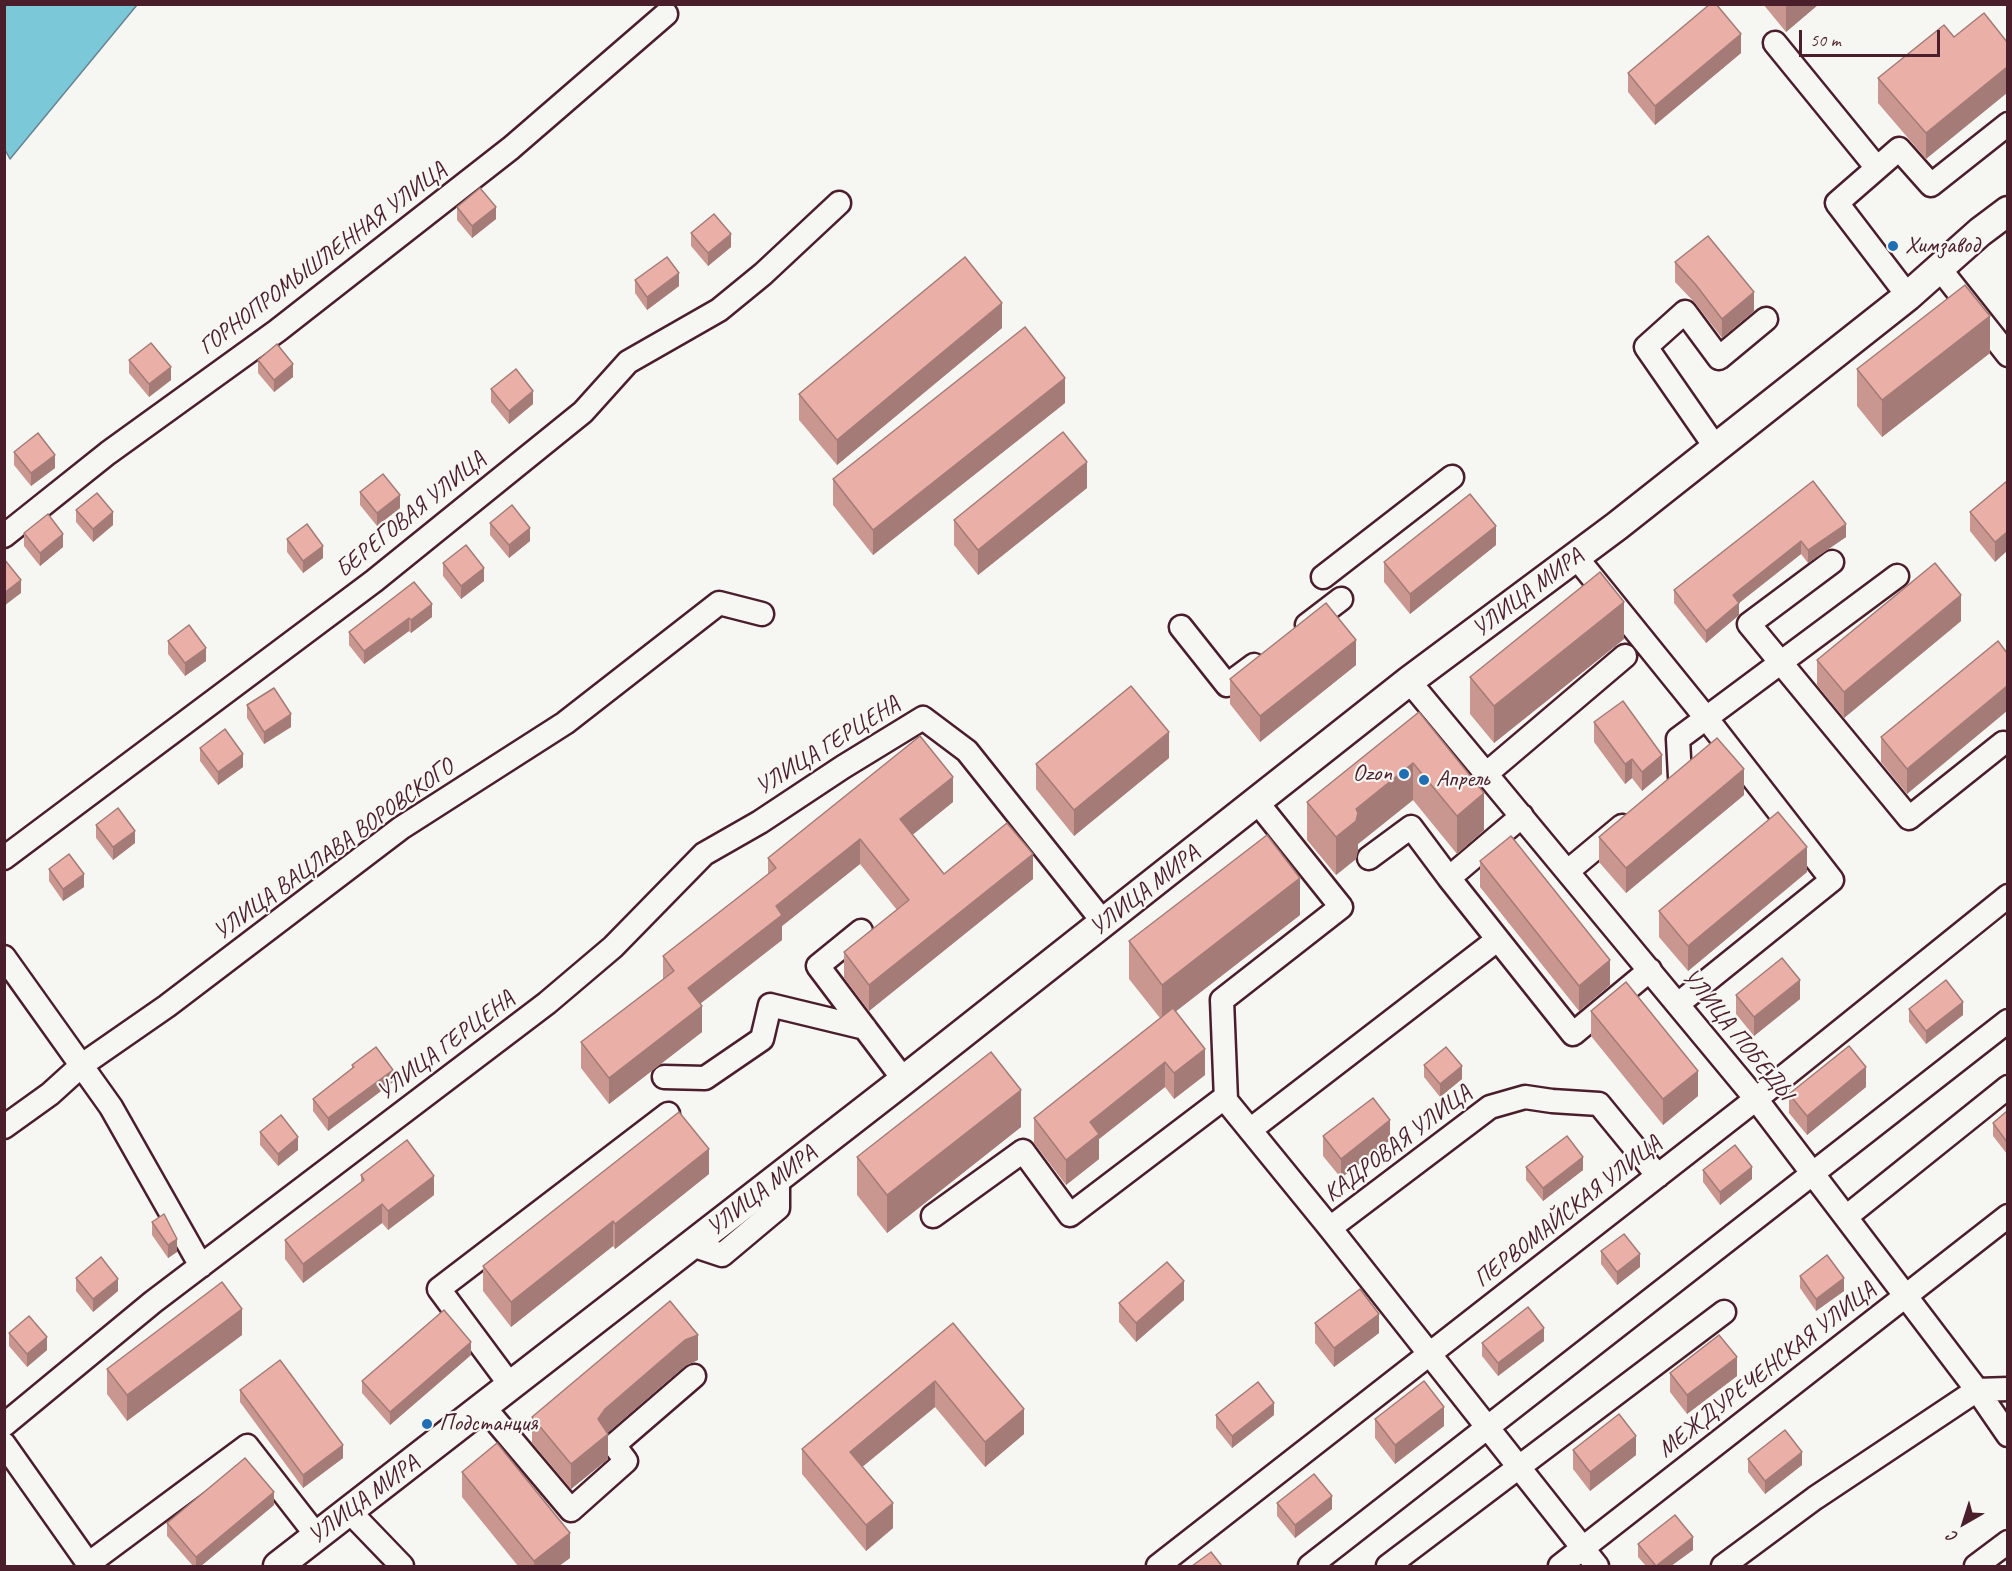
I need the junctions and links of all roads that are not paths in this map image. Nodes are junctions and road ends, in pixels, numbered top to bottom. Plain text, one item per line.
1 (666, 14) dead end
2 (1776, 42) dead end
3 (2007, 124) edge
4 (1877, 168) junction
5 (839, 203) dead end
6 (2007, 211) edge
7 (1940, 269) junction
8 (1908, 296) junction
9 (1766, 319) dead end
10 (2007, 355) edge
11 (1716, 448) junction
12 (1452, 477) dead end
13 (4, 536) edge
14 (1576, 557) junction
15 (1832, 562) dead end
16 (1897, 576) dead end
17 (1323, 577) dead end
18 (1341, 599) dead end
19 (762, 614) dead end
20 (1181, 627) dead end
21 (1294, 635) edge
22 (1274, 650) edge
23 (1625, 656) dead end
24 (1781, 663) junction
25 (1409, 681) junction
26 (1707, 719) junction
27 (2003, 743) dead end
28 (1702, 758) edge
29 (1486, 774) junction
30 (1257, 802) junction
31 (1637, 813) edge
32 (1522, 816) junction
33 (4, 858) edge
34 (1369, 858) dead end
35 (1568, 871) junction
36 (1449, 878) junction
37 (2007, 896) edge
38 (1104, 923) junction
39 (861, 931) dead end
40 (1497, 940) junction
41 (4, 957) edge
42 (1650, 970) junction
43 (1678, 1004) junction
44 (2007, 1020) edge
45 (865, 1028) junction
46 (82, 1065) junction
47 (664, 1077) dead end
48 (904, 1080) junction
49 (2007, 1087) edge
50 (1226, 1099) junction
51 (1756, 1099) junction
52 (668, 1114) dead end
53 (4, 1126) edge
54 (1250, 1130) junction
55 (1813, 1173) junction
56 (1658, 1176) junction
57 (933, 1216) dead end
58 (2007, 1216) edge
59 (1846, 1217) junction
60 (1330, 1228) junction
61 (201, 1266) junction
62 (1906, 1296) junction
63 (1724, 1312) dead end
64 (1430, 1355) junction
65 (694, 1376) dead end
66 (511, 1386) junction
67 (1977, 1389) junction
68 (2007, 1389) edge
69 (484, 1407) junction
70 (4, 1425) edge
71 (1487, 1428) junction
72 (2007, 1435) edge
73 (4, 1444) edge
74 (1519, 1467) junction
75 (350, 1512) junction
76 (317, 1536) junction
77 (2007, 1542) edge
78 (1583, 1548) junction
79 (89, 1565) edge
80 (278, 1566) edge
81 (402, 1566) edge
82 (1158, 1566) edge
83 (1310, 1566) edge
84 (1388, 1566) edge
85 (1560, 1566) edge
86 (1597, 1566) edge
87 (1723, 1566) edge
88 (1976, 1566) edge

1 - 13 street, ГОРНОПРОМЫШЛЕННАЯ УЛИЦА
2 - 4 street
3 - 4 street
4 - 8 street
5 - 33 street, БЕРЕГОВАЯ УЛИЦА
6 - 7 main road, УЛИЦА МИРА
7 - 8 main road, УЛИЦА МИРА
7 - 10 street
8 - 11 main road, УЛИЦА МИРА
9 - 11 street
11 - 14 main road, УЛИЦА МИРА
12 - 17 street
14 - 25 main road, УЛИЦА МИРА
14 - 26 street
15 - 24 street
16 - 24 street
18 - 21 street
19 - 46 street, УЛИЦА ВАЦЛАВА ВОРОВСКОГО
20 - 22 street
23 - 29 street
24 - 26 street
24 - 27 street
25 - 29 street, УЛИЦА ПОБЕДЫ
25 - 30 main road, УЛИЦА МИРА
26 - 28 street
26 - 43 street
29 - 32 street, УЛИЦА ПОБЕДЫ
30 - 38 main road, УЛИЦА МИРА
30 - 50 street
31 - 35 street
32 - 35 street, УЛИЦА ПОБЕДЫ
32 - 36 street
34 - 36 street
35 - 42 street, УЛИЦА ПОБЕДЫ
36 - 40 street
37 - 51 street, ПЕРВОМАЙСКАЯ УЛИЦА
38 - 48 main road, УЛИЦА МИРА
38 - 61 street, УЛИЦА ГЕРЦЕНА
39 - 45 street
40 - 42 street
40 - 54 street
41 - 46 street
42 - 43 street, УЛИЦА ПОБЕДЫ
43 - 51 street, УЛИЦА ПОБЕДЫ
44 - 55 street
45 - 47 street
45 - 48 street
46 - 53 street, УЛИЦА ВАЦЛАВА ВОРОВСКОГО
46 - 61 street
48 - 66 main road, УЛИЦА МИРА
49 - 59 street
50 - 54 street
50 - 57 street
51 - 55 street, УЛИЦА ПОБЕДЫ
51 - 56 street, ПЕРВОМАЙСКАЯ УЛИЦА
52 - 66 street
54 - 60 street
55 - 59 street, УЛИЦА ПОБЕДЫ
55 - 71 street
56 - 60 street, КАДРОВАЯ УЛИЦА
56 - 64 street, ПЕРВОМАЙСКАЯ УЛИЦА
58 - 62 street, МЕЖДУРЕЧЕНСКАЯ УЛИЦА
59 - 62 street, УЛИЦА ПОБЕДЫ
60 - 64 street
61 - 70 street, УЛИЦА ГЕРЦЕНА
62 - 67 street, УЛИЦА ПОБЕДЫ
62 - 78 street, МЕЖДУРЕЧЕНСКАЯ УЛИЦА
63 - 74 street
64 - 71 street
64 - 82 street, ПЕРВОМАЙСКАЯ УЛИЦА
65 - 69 street
66 - 69 main road, УЛИЦА МИРА
67 - 68 street
67 - 72 street, УЛИЦА ПОБЕДЫ
67 - 87 street
69 - 75 main road, УЛИЦА МИРА
71 - 74 street
71 - 83 street
73 - 79 street
74 - 78 street
74 - 84 street
75 - 76 main road, УЛИЦА МИРА
75 - 81 street
76 - 79 street
76 - 80 main road, УЛИЦА МИРА
77 - 88 street
78 - 85 street, МЕЖДУРЕЧЕНСКАЯ УЛИЦА
78 - 86 street

